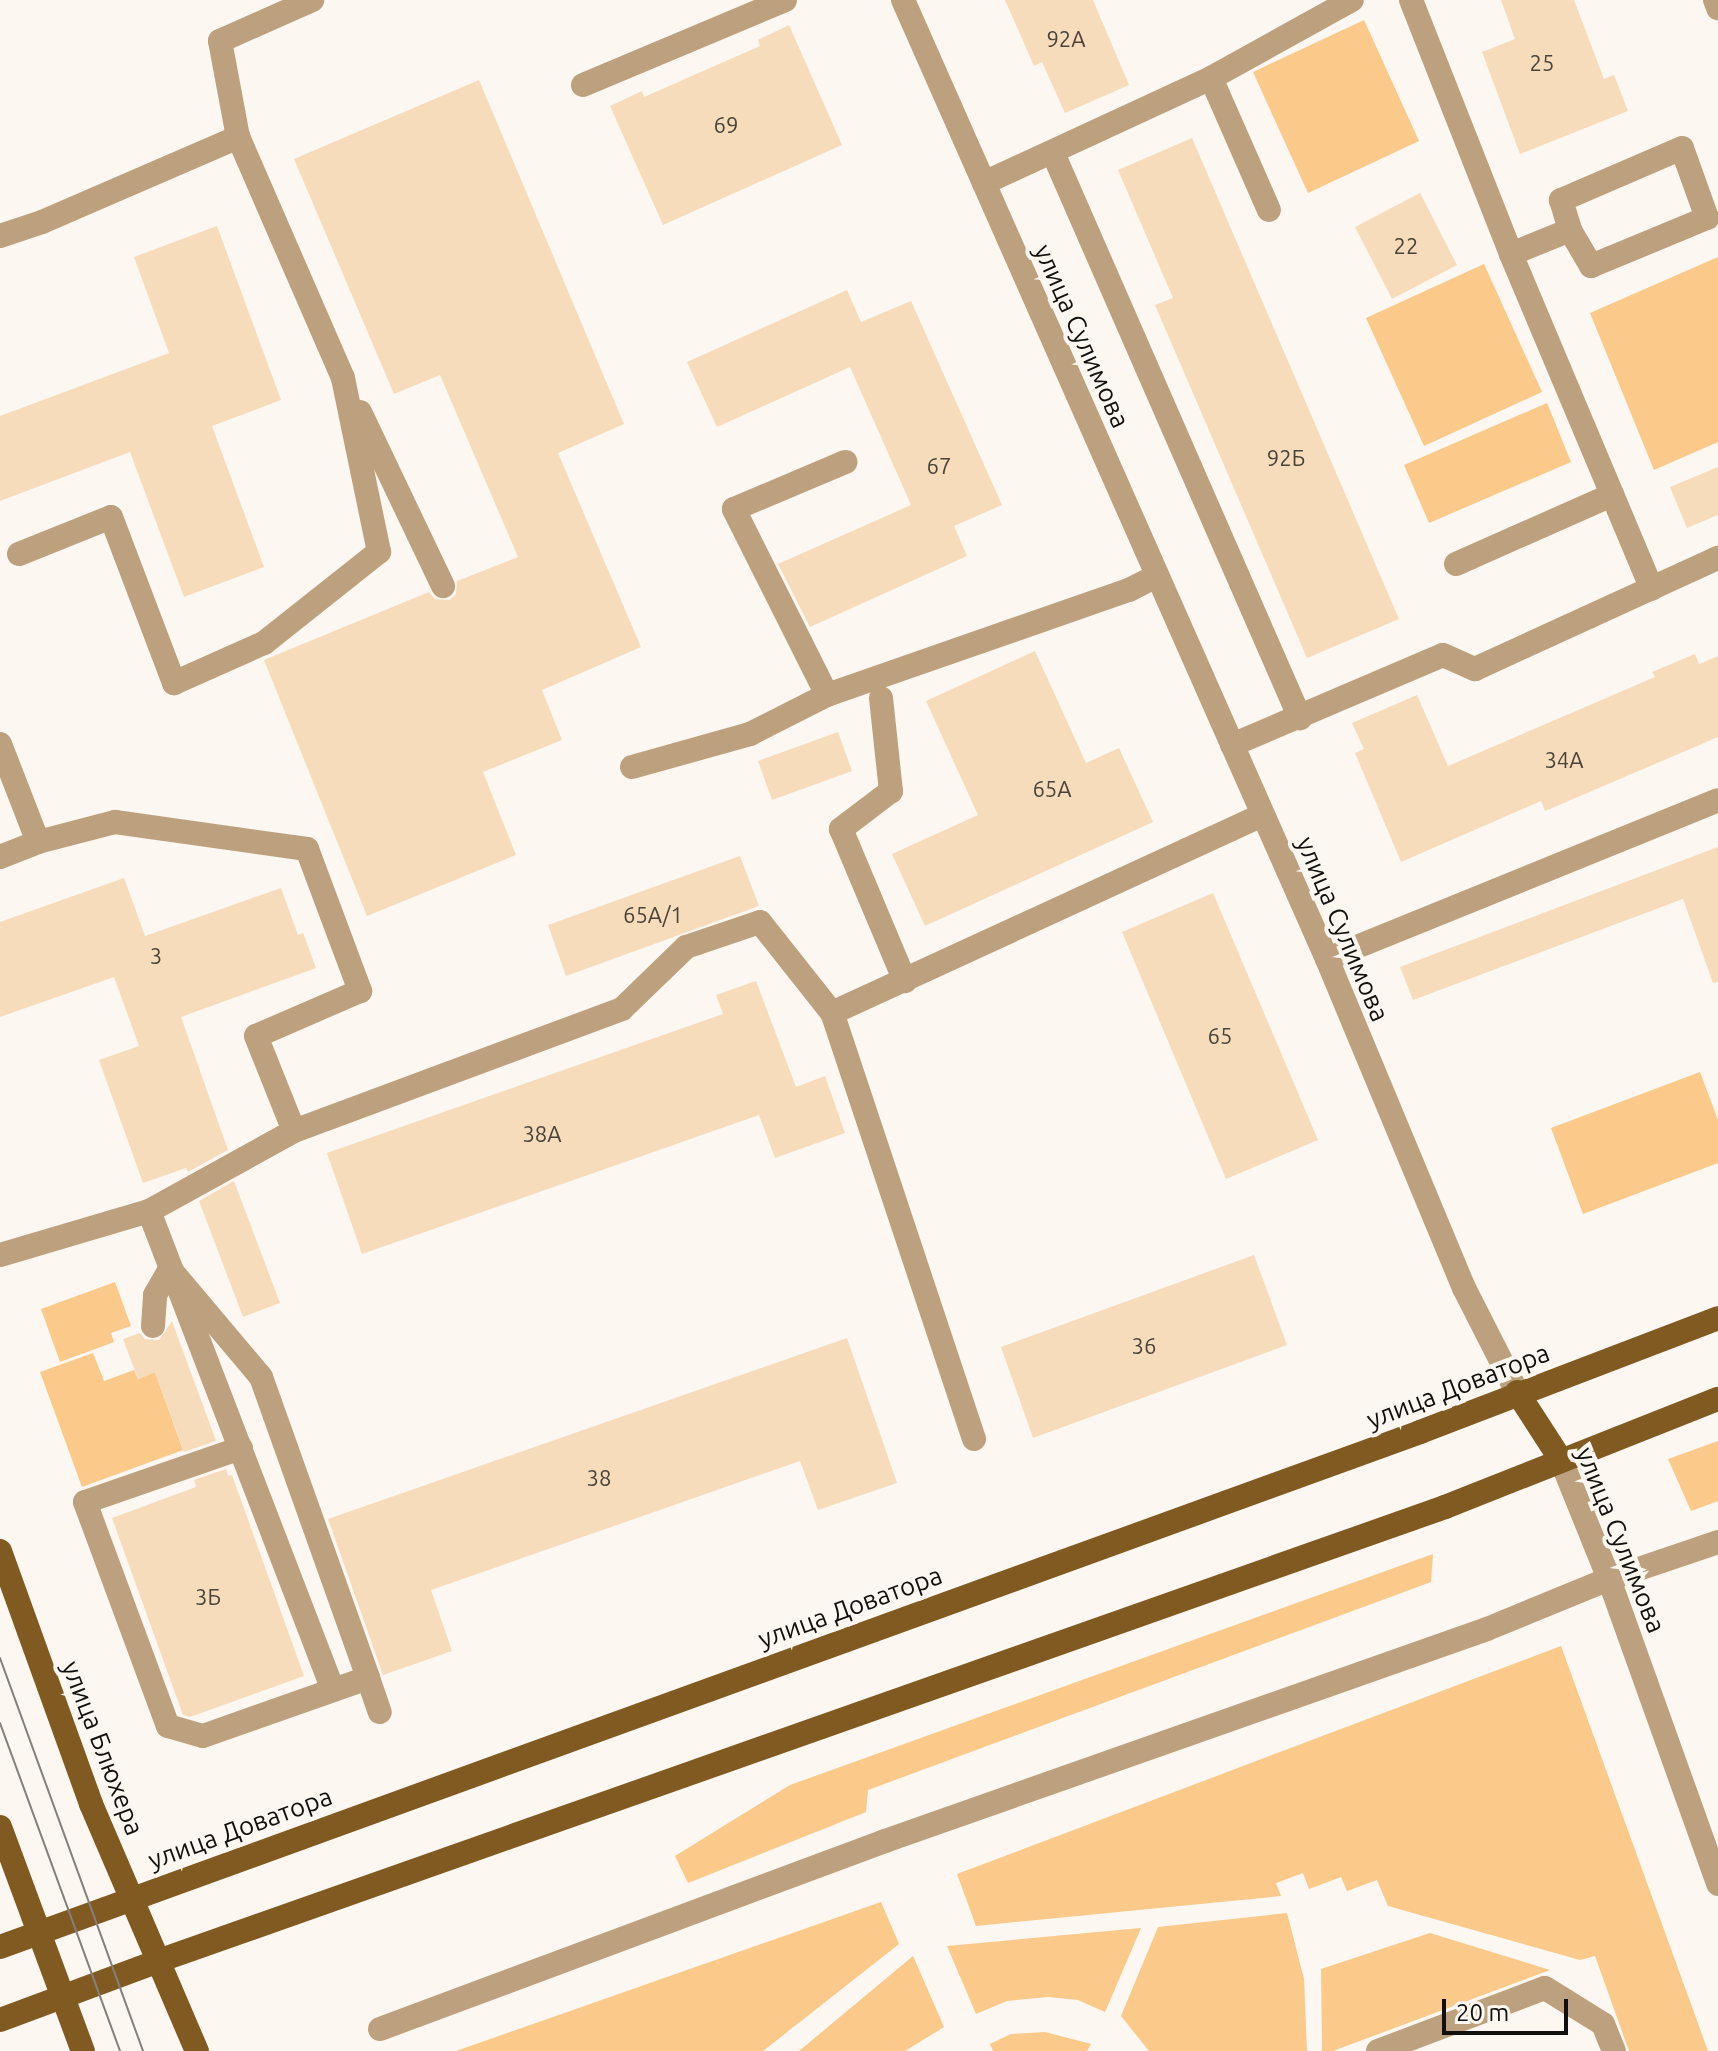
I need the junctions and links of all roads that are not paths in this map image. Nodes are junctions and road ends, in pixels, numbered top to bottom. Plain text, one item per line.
1 (312, 0) edge
2 (903, 0) edge
3 (1352, 0) edge
4 (1411, 0) edge
5 (1715, 0) edge
6 (781, 1) edge
7 (1718, 8) edge
8 (1211, 78) junction
9 (583, 85) dead end
10 (238, 137) junction
11 (1053, 153) junction
12 (984, 183) junction
13 (1269, 210) dead end
14 (1570, 230) junction
15 (0, 236) edge
16 (1511, 254) junction
17 (343, 378) junction
18 (845, 462) dead end
19 (1612, 495) junction
20 (19, 554) dead end
21 (1718, 558) edge
22 (1456, 564) dead end
23 (1157, 576) junction
24 (443, 586) dead end
25 (1652, 589) junction
26 (827, 695) junction
27 (881, 698) dead end
28 (1300, 718) junction
29 (0, 744) edge
30 (1232, 745) junction
31 (632, 767) dead end
32 (1718, 800) edge
33 (1263, 815) junction
34 (38, 842) junction
35 (0, 857) edge
36 (1327, 959) junction
37 (905, 981) junction
38 (832, 1013) junction
39 (294, 1131) junction
40 (149, 1211) junction
41 (0, 1255) edge
42 (170, 1269) junction
43 (1718, 1318) edge
44 (153, 1326) dead end
45 (1517, 1392) junction
46 (1718, 1399) edge
47 (974, 1439) dead end
48 (241, 1448) junction
49 (1561, 1460) junction
50 (1718, 1542) edge
51 (0, 1551) edge
52 (1609, 1579) junction
53 (368, 1678) junction
54 (333, 1690) junction
55 (380, 1712) dead end
56 (0, 1827) edge
57 (1718, 1884) edge
58 (131, 1898) junction
59 (39, 1931) junction
60 (0, 1947) edge
61 (161, 1960) junction
62 (63, 1996) junction
63 (0, 2020) edge
64 (380, 2029) dead end
65 (83, 2051) edge
66 (197, 2051) edge
67 (1378, 2051) edge
68 (1614, 2051) edge

1 - 10 street
2 - 12 street, улица Сулимова
3 - 8 street
4 - 16 street
5 - 7 street
6 - 9 street
8 - 11 street
8 - 13 street
10 - 15 street
10 - 17 street
11 - 12 street
11 - 28 street
12 - 23 street, улица Сулимова
14 - 14 street
14 - 16 street
16 - 19 street
17 - 20 street
17 - 24 street
18 - 26 street
19 - 22 street
19 - 25 street
21 - 25 street
23 - 26 street
23 - 30 street, улица Сулимова
25 - 28 street
26 - 31 street
27 - 37 street
28 - 30 street
29 - 34 street
30 - 33 street, улица Сулимова
32 - 36 street
33 - 36 street, улица Сулимова
33 - 37 street
34 - 35 street
34 - 39 street
36 - 45 street, улица Сулимова
37 - 38 street
38 - 39 street
38 - 47 street
39 - 40 street
40 - 41 street
40 - 42 street
42 - 44 street
42 - 48 street
42 - 53 street
43 - 45 main road, улица Доватора
45 - 49 main road, улица Сулимова
45 - 58 main road, улица Доватора
46 - 49 main road
48 - 54 street
48 - 54 street
49 - 52 street, улица Сулимова
49 - 61 main road
50 - 52 street
51 - 58 main road, улица Блюхера
52 - 57 street, улица Сулимова
52 - 64 street
53 - 54 street
53 - 55 street
56 - 59 main road
58 - 59 main road, улица Доватора
58 - 61 main road, улица Блюхера
59 - 60 main road, улица Доватора
59 - 62 main road
61 - 62 main road
61 - 66 main road, улица Блюхера
62 - 63 main road
62 - 65 main road
67 - 68 street

